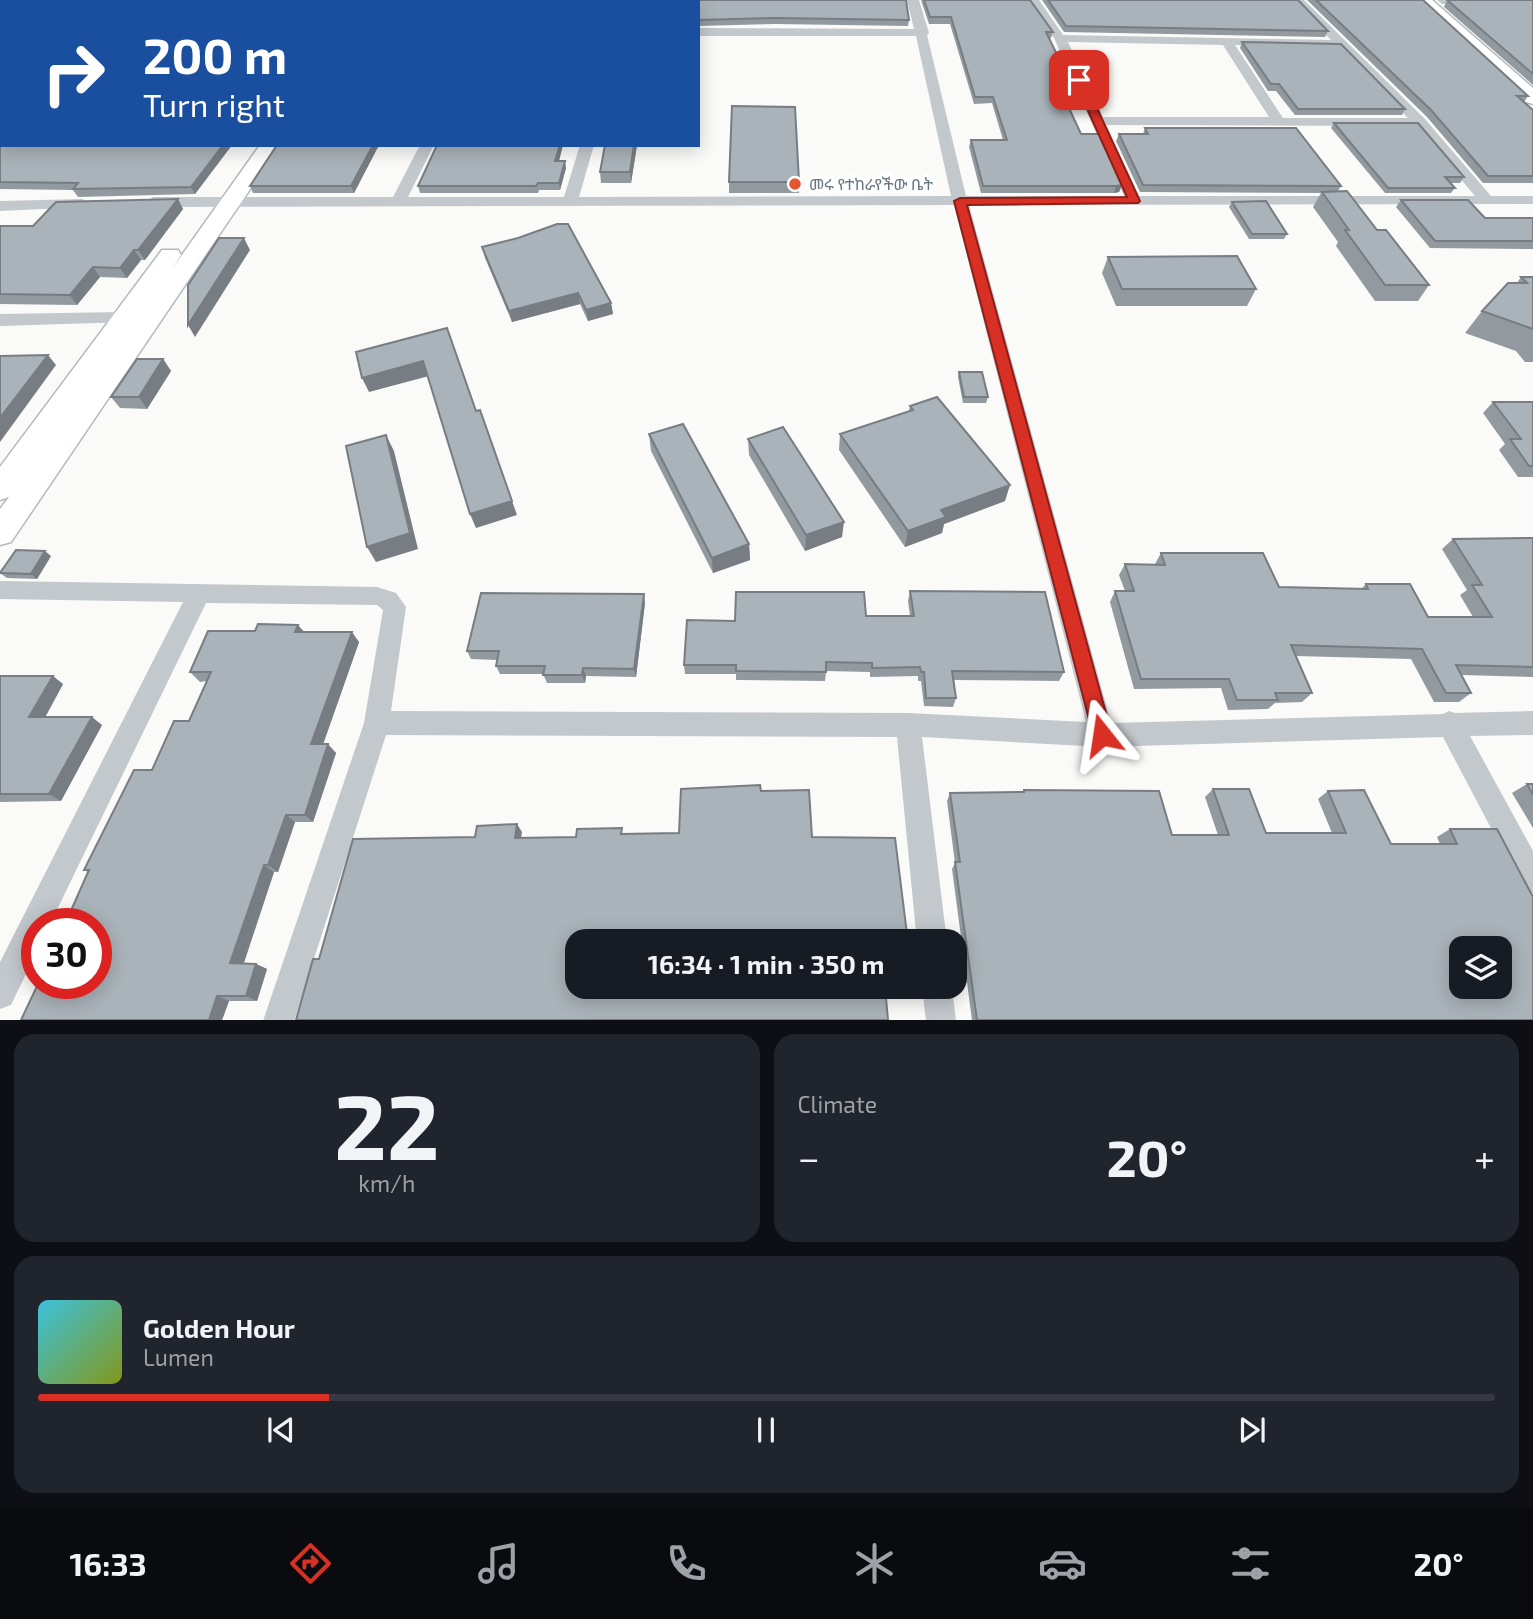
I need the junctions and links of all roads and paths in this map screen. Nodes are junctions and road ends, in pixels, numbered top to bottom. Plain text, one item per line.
1 (913, 0) edge
2 (1033, 0) edge
3 (1298, 0) edge
4 (1423, 0) edge
5 (1533, 0) edge
6 (1442, 1) edge
7 (700, 32) edge
8 (923, 33) junction
9 (1060, 38) junction
10 (1226, 40) junction
11 (1341, 44) junction
12 (1533, 80) edge
13 (1533, 98) edge
14 (1277, 119) junction
15 (1097, 121) junction
16 (1420, 122) junction
17 (251, 147) edge
18 (268, 147) edge
19 (426, 147) edge
20 (586, 147) edge
21 (1488, 200) junction
22 (1533, 200) edge
23 (960, 201) junction
24 (1134, 201) junction
25 (220, 202) junction
26 (397, 202) junction
27 (570, 202) junction
28 (140, 203) edge
29 (98, 204) edge
30 (0, 206) edge
31 (123, 318) junction
32 (0, 320) edge
33 (0, 489) edge
34 (7, 512) edge
35 (0, 533) edge
36 (0, 590) edge
37 (198, 595) junction
38 (377, 723) junction
39 (1449, 723) junction
40 (1533, 723) edge
41 (908, 725) junction
42 (1102, 735) junction
43 (1533, 878) edge
44 (931, 929) edge
45 (0, 994) edge
46 (938, 999) edge
47 (278, 1020) edge
48 (941, 1020) edge

1 - 8 street
2 - 9 street
3 - 11 street
4 - 13 street
5 - 6 street
6 - 12 street
7 - 8 street
8 - 23 street
9 - 10 street
9 - 15 street
10 - 11 street
10 - 14 street
11 - 16 street
14 - 15 street
14 - 16 street
15 - 24 street
16 - 21 street
17 - 25 street
18 - 25 street
19 - 26 street
20 - 27 street
21 - 22 street
21 - 24 street
23 - 24 street
23 - 27 street
23 - 42 street
25 - 26 street
25 - 28 street
25 - 31 street
25 - 34 street
26 - 27 street
29 - 30 street
31 - 32 street
31 - 33 street
34 - 35 street
36 - 37 street
37 - 38 street
37 - 45 street
38 - 41 street
38 - 47 street
39 - 40 street
39 - 42 street
39 - 43 street
41 - 42 street
41 - 44 street
46 - 48 street

